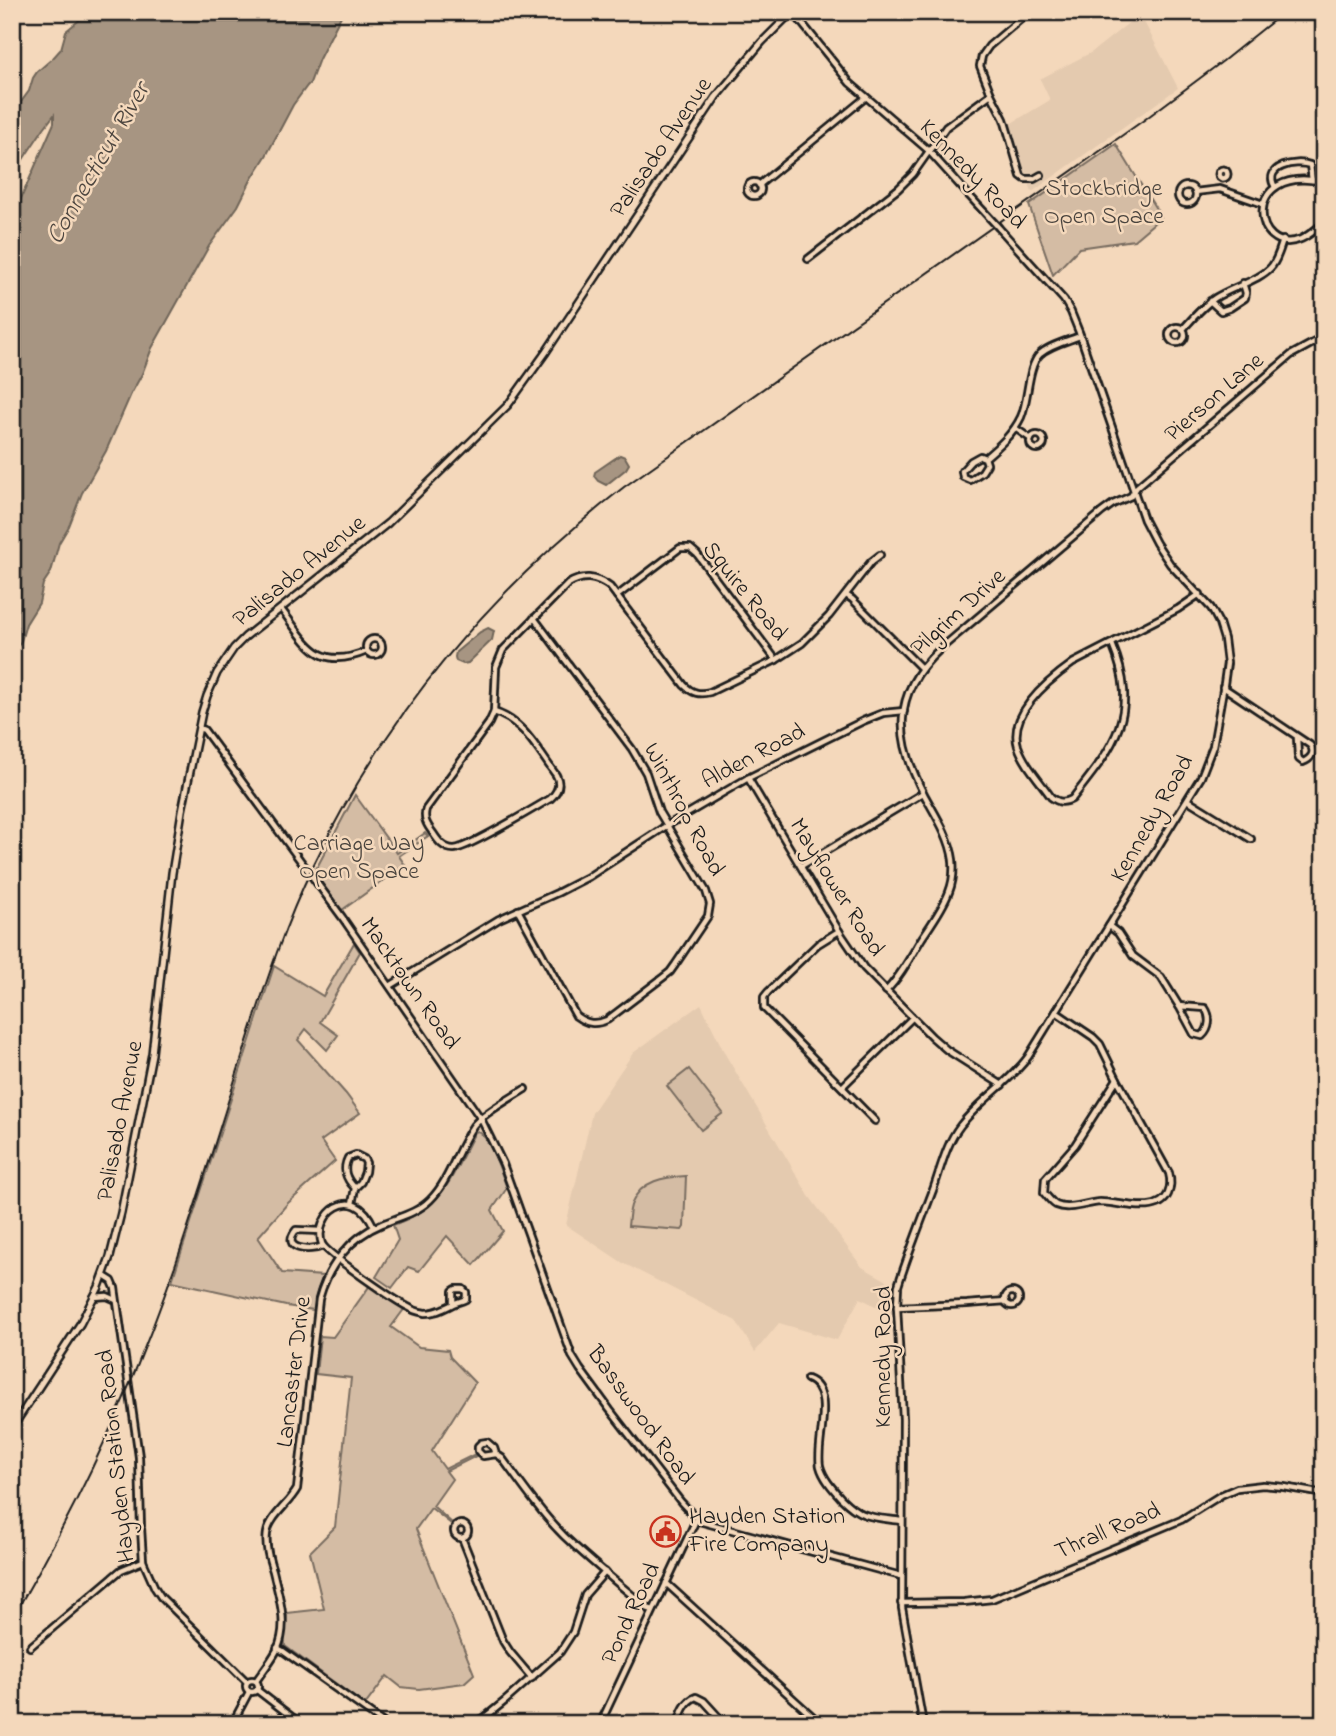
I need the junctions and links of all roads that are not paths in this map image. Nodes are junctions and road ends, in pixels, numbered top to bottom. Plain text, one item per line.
1 (792, 12) edge
2 (1029, 12) edge
3 (991, 94) junction
4 (865, 98) junction
5 (928, 150) junction
6 (1041, 175) dead end
7 (1222, 178) dead end
8 (1312, 180) junction
9 (1324, 181) edge
10 (759, 185) dead end
11 (1275, 187) junction
12 (1219, 189) junction
13 (1195, 192) dead end
14 (1262, 204) junction
15 (1324, 223) edge
16 (1283, 240) junction
17 (808, 259) dead end
18 (1242, 283) junction
19 (1210, 301) junction
20 (1183, 329) dead end
21 (1080, 336) junction
22 (1324, 337) edge
23 (1015, 428) junction
24 (1031, 439) dead end
25 (985, 458) junction
26 (1134, 492) junction
27 (880, 555) dead end
28 (1200, 594) junction
29 (846, 595) junction
30 (617, 596) junction
31 (281, 609) junction
32 (534, 618) junction
33 (1112, 644) junction
34 (367, 651) dead end
35 (776, 660) junction
36 (921, 668) junction
37 (1223, 687) junction
38 (904, 711) junction
39 (494, 712) junction
40 (199, 729) junction
41 (1297, 738) junction
42 (748, 778) junction
43 (923, 793) junction
44 (1188, 800) junction
45 (667, 825) junction
46 (1251, 839) dead end
47 (801, 866) junction
48 (518, 911) junction
49 (1109, 926) junction
50 (839, 932) junction
51 (390, 986) junction
52 (886, 991) junction
53 (1180, 1006) junction
54 (1056, 1012) junction
55 (912, 1018) junction
56 (1117, 1079) junction
57 (1002, 1085) junction
58 (842, 1087) junction
59 (525, 1089) dead end
60 (481, 1119) junction
61 (875, 1121) dead end
62 (355, 1188) junction
63 (352, 1204) junction
64 (519, 1207) joint
65 (374, 1227) junction
66 (321, 1231) junction
67 (323, 1246) junction
68 (338, 1258) junction
69 (104, 1276) junction
70 (94, 1297) junction
71 (116, 1300) junction
72 (1006, 1301) dead end
73 (453, 1303) dead end
74 (897, 1307) junction
75 (807, 1379) dead end
76 (12, 1428) edge
77 (496, 1454) dead end
78 (1324, 1494) edge
79 (696, 1520) junction
80 (901, 1521) junction
81 (462, 1538) dead end
82 (143, 1561) junction
83 (605, 1572) junction
84 (901, 1576) junction
85 (666, 1583) junction
86 (901, 1603) junction
87 (653, 1610) junction
88 (30, 1647) dead end
89 (277, 1648) junction
90 (531, 1678) junction
91 (256, 1681) junction
92 (247, 1682) junction
93 (257, 1690) junction
94 (248, 1692) junction
95 (232, 1724) edge
96 (301, 1724) edge
97 (384, 1724) edge
98 (472, 1724) edge
99 (600, 1724) edge
100 (678, 1724) edge
101 (725, 1724) edge
102 (821, 1724) edge
103 (923, 1724) edge

1 - 4 street, Kennedy Road
1 - 31 main road, Palisado Avenue
2 - 3 street
3 - 5 street
3 - 6 street
4 - 5 street, Kennedy Road
4 - 10 street
5 - 17 street
5 - 21 street, Kennedy Road, bridge
7 - 12 street
8 - 9 street
8 - 11 street
8 - 11 street
11 - 14 street
12 - 13 street
12 - 14 street
14 - 16 street
15 - 16 street
16 - 18 street
18 - 19 street
18 - 19 street
19 - 20 street
21 - 23 street
21 - 26 street, Kennedy Road
22 - 26 street, Pierson Lane
23 - 24 street
23 - 25 street
25 - 25 street
26 - 28 street, Kennedy Road
26 - 36 street, Pilgrim Drive
27 - 29 street
28 - 33 street
28 - 37 street, Kennedy Road
29 - 35 street
29 - 36 street
30 - 32 street
30 - 35 street
30 - 35 street, Squire Road
31 - 34 street
31 - 40 main road, Palisado Avenue
32 - 39 street
32 - 45 street, Winthrop Road
33 - 33 street
36 - 38 street, Pilgrim Drive
37 - 41 street
37 - 44 street, Kennedy Road
38 - 42 street, Alden Road
38 - 43 street, Pilgrim Drive
39 - 39 street
40 - 51 street, Macktown Road
40 - 69 main road, Palisado Avenue
41 - 41 street
42 - 45 street, Alden Road
42 - 47 street, Mayflower Road
43 - 47 street
43 - 52 street, Pilgrim Drive
44 - 46 street
44 - 49 street, Kennedy Road
45 - 48 street, Alden Road
45 - 48 street, Winthrop Road
47 - 50 street, Mayflower Road
48 - 51 street, Alden Road
49 - 53 street
49 - 54 street, Kennedy Road
50 - 52 street, Mayflower Road
50 - 58 street
51 - 60 street, Macktown Road
52 - 55 street, Mayflower Road
53 - 53 street
54 - 56 street
54 - 57 street, Kennedy Road
55 - 57 street, Mayflower Road
55 - 58 street
56 - 56 street
57 - 74 street, Kennedy Road
58 - 61 street
59 - 60 street
60 - 64 street, Macktown Road
60 - 65 street, Lancaster Drive
62 - 62 street
62 - 63 street
63 - 65 street
63 - 66 street
64 - 79 street, Basswood Road
65 - 68 street, Lancaster Drive
66 - 67 street
66 - 67 street
67 - 68 street
68 - 73 street
68 - 89 street, Lancaster Drive
69 - 70 main road, Palisado Avenue
69 - 71 street, Hayden Station Road
70 - 71 street
70 - 76 main road, Palisado Avenue
71 - 82 street, Hayden Station Road
72 - 74 street
74 - 80 street, Kennedy Road
75 - 80 street
77 - 83 street
78 - 86 street, Thrall Road
79 - 84 street, Basswood Road
79 - 85 street, Pond Road
80 - 84 street, Kennedy Road
81 - 90 street
82 - 88 street
82 - 92 street, Hayden Station Road
83 - 87 street
83 - 90 street
84 - 86 street, Kennedy Road
85 - 87 street, Pond Road
85 - 102 street
86 - 103 street, Kennedy Road
87 - 99 street, Pond Road
89 - 91 street, Lancaster Drive
89 - 97 street
90 - 98 street
91 - 92 street
91 - 93 street
92 - 94 street
93 - 94 street
93 - 96 street
94 - 95 street
100 - 101 street

